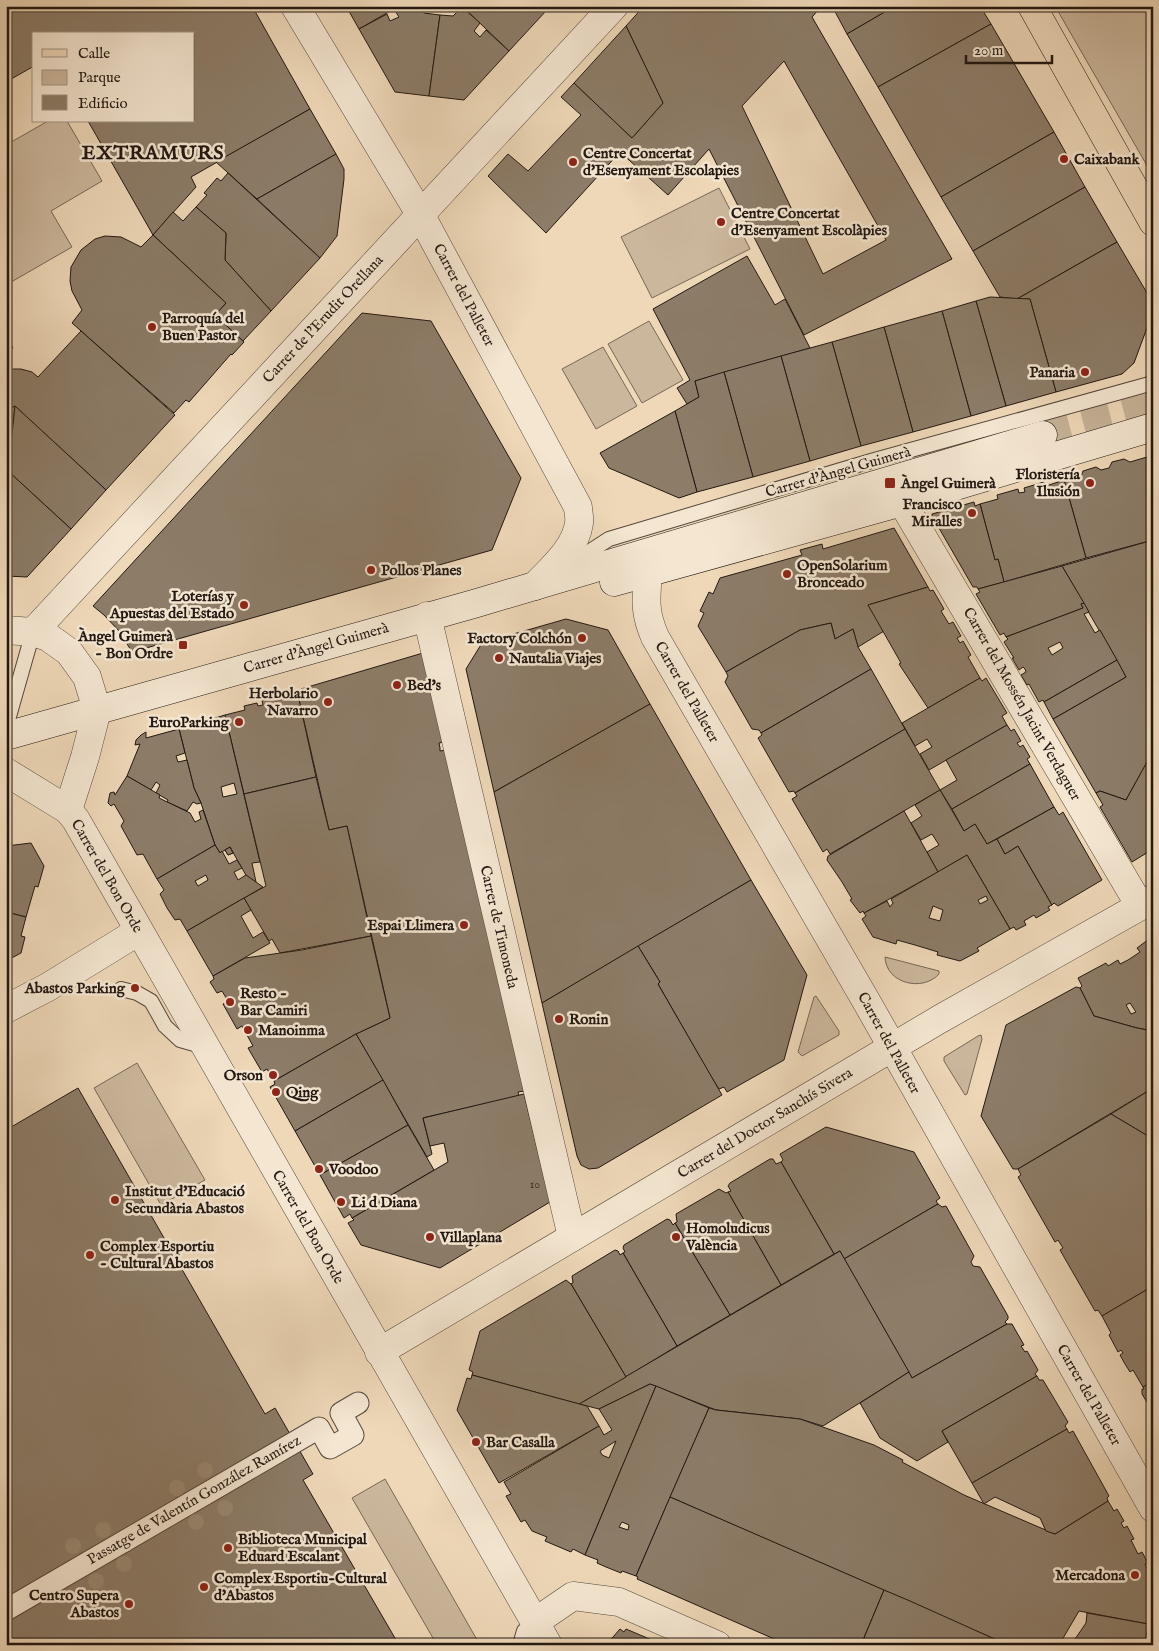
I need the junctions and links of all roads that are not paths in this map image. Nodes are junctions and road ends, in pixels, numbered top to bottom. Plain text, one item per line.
1 (295, 6) edge
2 (614, 6) edge
3 (1032, 6) edge
4 (420, 214) junction
5 (1153, 222) edge
6 (1153, 384) edge
7 (1153, 427) edge
8 (1043, 435) tunnel mouth
9 (902, 502) junction
10 (648, 572) junction
11 (535, 586) junction
12 (426, 616) junction
13 (6, 630) edge
14 (33, 632) junction
15 (97, 710) junction
16 (6, 727) edge
17 (6, 736) edge
18 (6, 772) edge
19 (68, 810) junction
20 (1146, 902) edge
21 (139, 931) junction
22 (121, 989) dead end
23 (6, 1009) edge
24 (206, 1048) junction
25 (892, 1048) junction
26 (572, 1237) junction
27 (379, 1352) junction
28 (350, 1408) dead end
29 (1153, 1508) edge
30 (6, 1610) edge
31 (541, 1633) edge
32 (520, 1645) edge
33 (717, 1645) edge

1 - 4 street, Carrer del Palleter
2 - 4 street, Carrer de l’Erudit Orellana
3 - 5 main road
4 - 11 street, Carrer del Palleter
4 - 14 street, Carrer de l’Erudit Orellana
6 - 11 lane, Carrer d'Àngel Guimerà
7 - 9 street, Carrer d'Àngel Guimerà
8 - 11 street, Carrer d'Àngel Guimerà
9 - 10 street, Carrer d'Àngel Guimerà
9 - 20 street, Carrer del Mossén Jacint Verdaguer
10 - 11 street, Carrer d'Àngel Guimerà
10 - 25 street, Carrer del Palleter
11 - 12 street, Carrer d'Àngel Guimerà
12 - 15 street, Carrer d'Àngel Guimerà
12 - 26 street, Carrer de Timoneda
13 - 14 street
14 - 15 street
14 - 16 lane
15 - 17 street, Carrer d'Àngel Guimerà
15 - 19 street
18 - 19 street
19 - 21 street, Carrer del Bon Orde
20 - 25 street, Carrer del Doctor Sanchís Sivera
21 - 23 street
21 - 24 street, Carrer del Bon Orde
22 - 24 lane
24 - 27 street, Carrer del Bon Orde
25 - 26 street, Carrer del Doctor Sanchís Sivera
25 - 29 street, Carrer del Palleter
26 - 27 street, Carrer del Doctor Sanchís Sivera
27 - 31 street, Carrer del Bon Orde
28 - 30 street, Passatge de Valentín González Ramírez
31 - 32 lane
31 - 33 street

